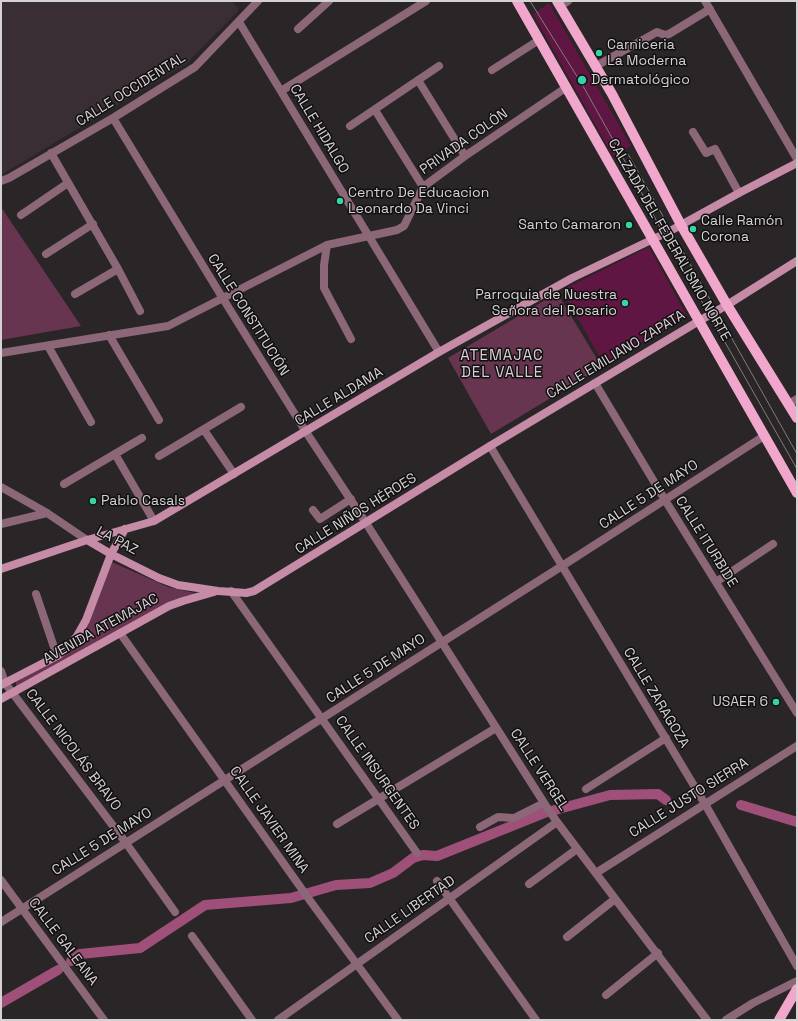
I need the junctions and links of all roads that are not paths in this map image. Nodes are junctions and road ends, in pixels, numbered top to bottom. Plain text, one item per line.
1 (258, 1) edge
2 (329, 1) edge
3 (426, 1) edge
4 (517, 1) edge
5 (705, 1) edge
6 (562, 3) edge
7 (710, 9) junction
8 (239, 22) junction
9 (298, 29) dead end
10 (539, 40) junction
11 (439, 66) dead end
12 (596, 66) junction
13 (492, 70) dead end
14 (418, 80) junction
15 (567, 87) junction
16 (281, 91) junction
17 (375, 110) junction
18 (113, 118) junction
19 (350, 126) dead end
20 (694, 132) dead end
21 (52, 153) junction
22 (465, 156) junction
23 (797, 159) edge
24 (797, 163) edge
25 (1, 180) edge
26 (68, 183) junction
27 (424, 187) junction
28 (739, 193) junction
29 (21, 215) dead end
30 (93, 224) junction
31 (681, 225) junction
32 (370, 237) junction
33 (652, 238) junction
34 (327, 245) junction
35 (46, 254) dead end
36 (797, 262) edge
37 (118, 269) junction
38 (75, 294) dead end
39 (222, 297) junction
40 (727, 306) junction
41 (140, 311) dead end
42 (699, 320) junction
43 (109, 335) junction
44 (351, 339) dead end
45 (48, 346) junction
46 (439, 352) junction
47 (1, 353) edge
48 (595, 383) junction
49 (793, 402) edge
50 (241, 407) dead end
51 (797, 418) edge
52 (159, 420) dead end
53 (91, 422) dead end
54 (204, 430) junction
55 (306, 432) junction
56 (764, 436) junction
57 (142, 438) dead end
58 (490, 446) junction
59 (114, 454) junction
60 (159, 456) dead end
61 (234, 474) junction
62 (64, 484) dead end
63 (1, 486) edge
64 (797, 493) edge
65 (351, 499) junction
66 (665, 500) junction
67 (314, 510) dead end
68 (47, 513) junction
69 (154, 521) junction
70 (366, 523) junction
71 (1, 524) edge
72 (125, 529) junction
73 (87, 540) junction
74 (773, 544) dead end
75 (111, 554) junction
76 (562, 566) junction
77 (1, 569) edge
78 (716, 582) junction
79 (218, 591) junction
80 (231, 591) junction
81 (36, 594) dead end
82 (120, 633) junction
83 (442, 642) junction
84 (57, 656) junction
85 (1, 672) edge
86 (3, 684) edge
87 (13, 693) junction
88 (1, 699) edge
89 (797, 713) edge
90 (322, 719) junction
91 (496, 728) junction
92 (666, 738) junction
93 (797, 746) edge
94 (225, 780) junction
95 (586, 789) dead end
96 (378, 798) junction
97 (545, 804) junction
98 (705, 804) junction
99 (556, 820) junction
100 (338, 824) dead end
101 (480, 827) dead end
102 (126, 843) junction
103 (577, 849) junction
104 (417, 853) dead end
105 (596, 873) junction
106 (1, 880) edge
107 (437, 881) dead end
108 (529, 884) dead end
109 (450, 898) junction
110 (616, 899) junction
111 (22, 909) junction
112 (175, 912) dead end
113 (1, 922) edge
114 (192, 936) dead end
115 (567, 938) dead end
116 (658, 953) junction
117 (357, 964) junction
118 (797, 966) edge
119 (797, 981) edge
120 (797, 988) edge
121 (606, 995) dead end
122 (768, 996) junction
123 (788, 1003) junction
124 (104, 1020) edge
125 (252, 1020) edge
126 (278, 1020) edge
127 (398, 1020) edge
128 (536, 1020) edge
129 (708, 1020) edge
130 (726, 1020) edge
131 (779, 1020) edge

1 - 8 street, CALLE OCCIDENTAL
2 - 9 street
3 - 16 street
4 - 10 main road, CALZADA DEL FEDERALISMO NORTE
5 - 7 street
6 - 12 main road, CALZADA DEL FEDERALISMO NORTE
7 - 12 street
7 - 23 street
8 - 16 street, CALLE HIDALGO
8 - 18 street, CALLE OCCIDENTAL
10 - 13 street
10 - 15 main road, CALZADA DEL FEDERALISMO NORTE
11 - 14 street
12 - 31 main road, CALZADA DEL FEDERALISMO NORTE
14 - 17 street
14 - 22 street
15 - 22 street, PRIVADA COLÓN
15 - 33 main road, CALZADA DEL FEDERALISMO NORTE
16 - 32 street, CALLE HIDALGO
17 - 19 street
17 - 27 street
18 - 21 street, CALLE OCCIDENTAL
18 - 39 street, CALLE CONSTITUCIÓN
20 - 28 street
21 - 25 street, CALLE OCCIDENTAL
21 - 26 street
22 - 27 street, PRIVADA COLÓN
24 - 28 street
26 - 29 street
26 - 30 street
27 - 32 street, PRIVADA COLÓN
28 - 31 street
30 - 35 street
30 - 37 street
31 - 33 street, CALLE ALDAMA
31 - 40 main road, CALZADA DEL FEDERALISMO NORTE
32 - 34 street, PRIVADA COLÓN
32 - 46 street, CALLE HIDALGO
33 - 42 main road, CALZADA DEL FEDERALISMO NORTE
33 - 46 street, CALLE ALDAMA
34 - 39 street, PRIVADA COLÓN
34 - 44 street
36 - 40 street, CALLE EMILIANO ZAPATA
37 - 38 street
37 - 41 street
39 - 43 street, PRIVADA COLÓN
39 - 55 street, CALLE CONSTITUCIÓN
40 - 42 street, CALLE EMILIANO ZAPATA
40 - 49 main road, CALZADA DEL FEDERALISMO NORTE
42 - 48 street, CALLE EMILIANO ZAPATA
42 - 56 main road, CALZADA DEL FEDERALISMO NORTE
43 - 45 street, PRIVADA COLÓN
43 - 52 street
45 - 47 street, PRIVADA COLÓN
45 - 53 street
46 - 55 street, CALLE ALDAMA
48 - 58 street, CALLE EMILIANO ZAPATA
48 - 66 street, CALLE ITURBIDE
49 - 51 main road, CALZADA DEL FEDERALISMO NORTE
50 - 54 street
54 - 60 street
54 - 61 street
55 - 61 street, CALLE ALDAMA
55 - 65 street, CALLE CONSTITUCIÓN
56 - 64 main road, CALZADA DEL FEDERALISMO NORTE
56 - 66 street, CALLE 5 DE MAYO
57 - 59 street
58 - 70 street, CALLE NIÑOS HÉROES
58 - 76 street, CALLE ZARAGOZA
59 - 62 street
59 - 69 street
61 - 69 street, CALLE ALDAMA
63 - 68 street, LA PAZ
65 - 67 street
65 - 70 street, CALLE CONSTITUCIÓN
66 - 76 street, CALLE 5 DE MAYO
66 - 78 street, CALLE ITURBIDE
68 - 71 street
68 - 73 street, LA PAZ
69 - 72 street, CALLE ALDAMA
70 - 80 street, CALLE NIÑOS HÉROES
70 - 83 street, CALLE VERGEL
72 - 73 street, CALLE ALDAMA
72 - 75 street, AVENIDA ATEMAJAC
73 - 75 street, LA PAZ
73 - 77 street, CALLE ALDAMA
74 - 78 street
75 - 79 street, LA PAZ
75 - 84 street, AVENIDA ATEMAJAC
76 - 83 street, CALLE 5 DE MAYO
76 - 92 street, CALLE ZARAGOZA
78 - 89 street, CALLE ITURBIDE
79 - 80 street, LA PAZ
79 - 82 street, AVENIDA ATEMAJAC
80 - 90 street, CALLE INSURGENTES
81 - 84 street
82 - 87 street, AVENIDA ATEMAJAC
82 - 94 street, CALLE JAVIER MINA
83 - 90 street, CALLE 5 DE MAYO
83 - 91 street, CALLE VERGEL
84 - 86 street, AVENIDA ATEMAJAC
85 - 86 street, CALLE NICOLÁS BRAVO
86 - 87 street, CALLE NICOLÁS BRAVO
87 - 88 street, AVENIDA ATEMAJAC
87 - 102 street, CALLE NICOLÁS BRAVO
90 - 94 street, CALLE 5 DE MAYO
90 - 96 street, CALLE INSURGENTES
91 - 96 street
91 - 97 street, CALLE VERGEL
92 - 95 street
92 - 98 street, CALLE ZARAGOZA
93 - 98 street, CALLE JUSTO SIERRA
94 - 102 street, CALLE 5 DE MAYO
94 - 117 street, CALLE JAVIER MINA
96 - 100 street
96 - 104 street, CALLE INSURGENTES
97 - 99 street, CALLE VERGEL
97 - 101 street
98 - 105 street, CALLE JUSTO SIERRA
98 - 118 street, CALLE ZARAGOZA
99 - 103 street, CALLE VERGEL
99 - 109 street, CALLE LIBERTAD
102 - 111 street, CALLE 5 DE MAYO
102 - 112 street, CALLE NICOLÁS BRAVO
103 - 105 street, CALLE VERGEL
103 - 108 street
105 - 110 street, CALLE VERGEL
106 - 111 street, CALLE GALEANA
107 - 109 street
109 - 117 street, CALLE LIBERTAD
109 - 128 street
110 - 115 street
110 - 116 street, CALLE VERGEL
111 - 113 street, CALLE 5 DE MAYO
111 - 124 street, CALLE GALEANA
114 - 125 street
116 - 121 street
116 - 129 street, CALLE VERGEL
117 - 126 street, CALLE LIBERTAD
117 - 127 street, CALLE JAVIER MINA
119 - 122 street
120 - 123 main road
122 - 123 street
122 - 130 street
123 - 131 main road

